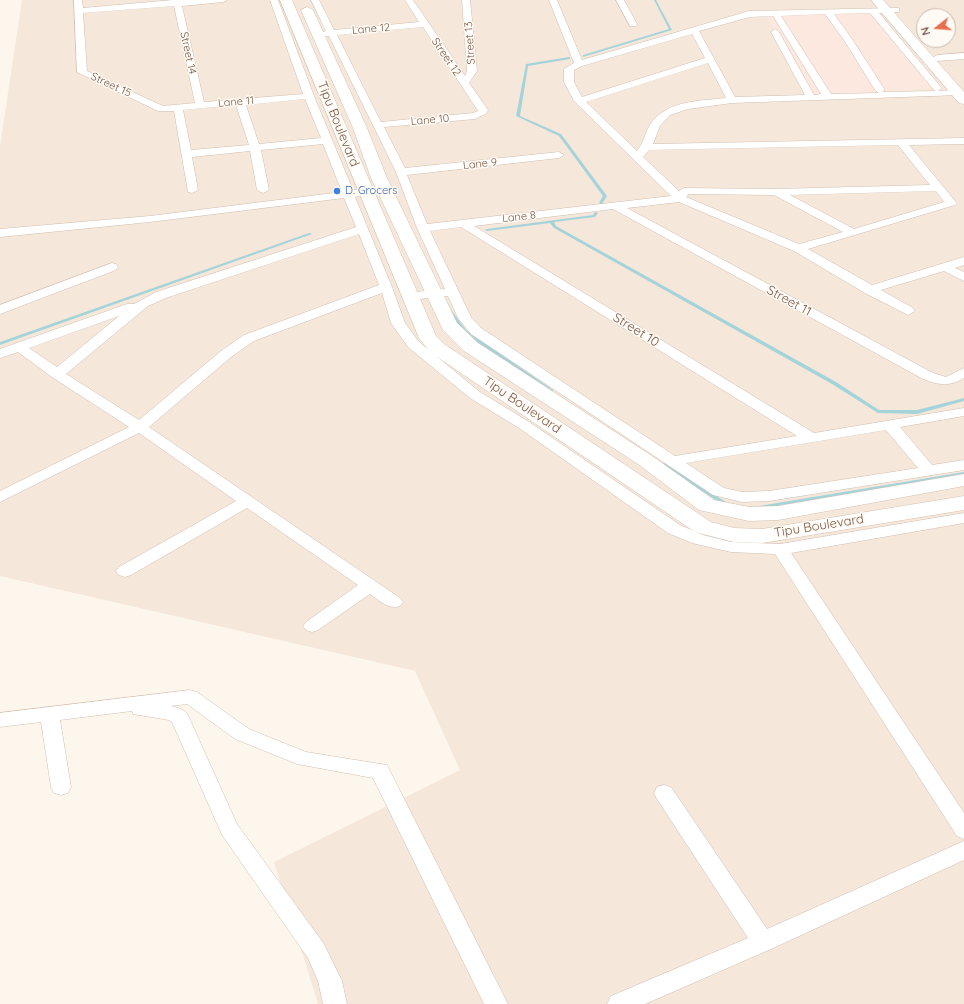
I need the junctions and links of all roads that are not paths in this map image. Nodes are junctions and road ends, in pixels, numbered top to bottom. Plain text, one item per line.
1 (78, 0) edge
2 (223, 0) edge
3 (274, 0) edge
4 (286, 0) edge
5 (302, 0) edge
6 (315, 0) edge
7 (409, 0) edge
8 (466, 0) edge
9 (553, 0) edge
10 (620, 0) edge
11 (177, 2) edge
12 (874, 5) edge
13 (890, 7) edge
14 (79, 11) junction
15 (827, 11) junction
16 (765, 13) junction
17 (775, 13) junction
18 (424, 24) junction
19 (633, 24) dead end
20 (694, 30) junction
21 (324, 33) junction
22 (964, 56) edge
23 (937, 58) junction
24 (709, 60) junction
25 (580, 64) junction
26 (464, 84) junction
27 (323, 87) junction
28 (961, 89) edge
29 (880, 90) junction
30 (826, 94) junction
31 (812, 97) junction
32 (732, 100) junction
33 (579, 101) junction
34 (240, 102) junction
35 (200, 105) junction
36 (178, 108) junction
37 (162, 109) joint
38 (482, 113) joint
39 (376, 125) junction
40 (327, 140) junction
41 (964, 141) edge
42 (902, 143) junction
43 (255, 147) junction
44 (646, 147) junction
45 (186, 154) junction
46 (559, 155) dead end
47 (637, 158) junction
48 (401, 172) junction
49 (939, 188) junction
50 (192, 190) dead end
51 (263, 190) dead end
52 (774, 192) junction
53 (356, 193) junction
54 (680, 198) junction
55 (616, 206) junction
56 (462, 223) junction
57 (424, 228) junction
58 (362, 230) junction
59 (0, 233) edge
60 (853, 233) junction
61 (798, 248) junction
62 (964, 261) edge
63 (112, 267) dead end
64 (945, 267) junction
65 (964, 277) edge
66 (386, 287) junction
67 (869, 290) junction
68 (453, 292) junction
69 (434, 294) junction
70 (410, 296) junction
71 (143, 303) junction
72 (0, 310) edge
73 (908, 311) dead end
74 (19, 347) junction
75 (0, 354) edge
76 (964, 372) edge
77 (57, 374) junction
78 (964, 412) edge
79 (889, 424) junction
80 (140, 427) junction
81 (810, 437) junction
82 (673, 461) junction
83 (964, 465) edge
84 (929, 471) junction
85 (964, 480) edge
86 (0, 497) edge
87 (248, 501) junction
88 (962, 517) edge
89 (780, 549) junction
90 (125, 571) dead end
91 (370, 585) junction
92 (394, 602) dead end
93 (312, 626) dead end
94 (117, 706) junction
95 (50, 714) junction
96 (0, 720) edge
97 (61, 787) dead end
98 (664, 793) dead end
99 (964, 830) edge
100 (964, 850) edge
101 (763, 942) junction
102 (335, 1004) edge
103 (496, 1004) edge
104 (619, 1004) edge

1 - 14 street, Street 15
2 - 11 street
3 - 27 street
4 - 27 street, Tipu Boulevard
5 - 21 street, Tipu Boulevard
6 - 21 street
7 - 18 street, Street 12
8 - 26 street, Street 13
9 - 25 street
10 - 19 street
11 - 14 street
11 - 35 street, Street 14
12 - 13 street
12 - 15 street
12 - 29 street
13 - 23 street
13 - 28 street
14 - 37 street, Street 15
15 - 17 street
15 - 29 street
16 - 17 street
16 - 20 street
16 - 31 street
17 - 30 street
18 - 21 street, Lane 12
18 - 26 street, Street 12
20 - 24 street
20 - 25 street
21 - 27 street, Tipu Boulevard
21 - 39 street
22 - 23 street
23 - 28 street
24 - 32 street
24 - 33 street
25 - 33 street
26 - 38 street, Street 12
27 - 34 street, Lane 11
27 - 40 street
27 - 53 street, Tipu Boulevard
27 - 69 street, Tipu Boulevard
28 - 30 street
29 - 30 street
30 - 31 street
31 - 32 street
32 - 44 street
33 - 47 street
34 - 35 street, Lane 11
34 - 43 street
35 - 36 street, Lane 11
36 - 37 street, Lane 11
36 - 45 street
38 - 39 street, Lane 10
39 - 48 street
40 - 43 street
40 - 53 street
41 - 42 street
42 - 44 street
42 - 49 street
43 - 45 street
43 - 51 street
44 - 47 street
45 - 50 street
46 - 48 street, Lane 9
47 - 54 street
48 - 57 street
49 - 52 street
49 - 60 street
52 - 54 street
52 - 60 street
53 - 58 street
53 - 59 street
53 - 70 street, Tipu Boulevard
54 - 55 street, Lane 8
54 - 61 street
55 - 56 street, Lane 8
55 - 76 street, Street 11
56 - 57 street, Lane 8
56 - 81 street, Street 10
57 - 68 street
58 - 66 street
58 - 71 street
60 - 61 street
61 - 67 street
62 - 64 street
63 - 72 street
64 - 65 street
64 - 67 street
66 - 80 street
66 - 89 street
67 - 73 street
68 - 69 street
68 - 82 street
69 - 70 street
69 - 85 street, Tipu Boulevard
70 - 88 street, Tipu Boulevard
71 - 74 street
71 - 77 street
74 - 75 street
74 - 77 street
77 - 80 street
78 - 79 street
79 - 81 street
79 - 84 street
80 - 86 street
80 - 87 street
81 - 82 street
82 - 84 street
83 - 84 street
87 - 90 street
87 - 91 street
88 - 89 street
89 - 99 street
91 - 92 street
91 - 93 street
94 - 95 street
94 - 102 street
94 - 103 street
95 - 96 street
95 - 97 street
98 - 101 street
100 - 101 street
101 - 104 street

